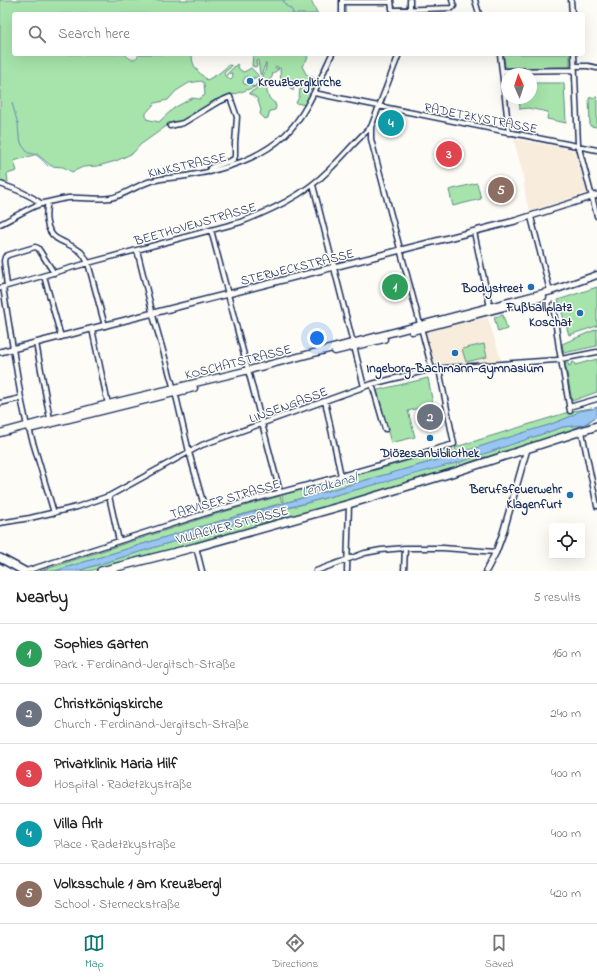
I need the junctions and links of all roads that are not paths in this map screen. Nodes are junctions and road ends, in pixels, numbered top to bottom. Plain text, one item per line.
1 (410, 0) edge
2 (452, 0) edge
3 (475, 0) edge
4 (571, 0) edge
5 (342, 1) edge
6 (391, 1) edge
7 (342, 12) edge
8 (410, 12) edge
9 (478, 12) edge
10 (572, 12) edge
11 (331, 56) edge
12 (397, 56) edge
13 (500, 56) edge
14 (574, 56) edge
15 (502, 68) edge
16 (574, 68) junction
17 (597, 68) edge
18 (537, 70) edge
19 (314, 93) junction
20 (506, 104) edge
21 (378, 107) junction
22 (170, 126) dead end
23 (371, 126) junction
24 (509, 133) junction
25 (578, 146) junction
26 (597, 150) edge
27 (210, 172) junction
28 (0, 184) edge
29 (313, 185) junction
30 (594, 196) edge
31 (48, 202) junction
32 (42, 204) junction
33 (597, 216) edge
34 (531, 217) junction
35 (0, 224) edge
36 (211, 230) junction
37 (474, 232) junction
38 (137, 250) junction
39 (400, 251) junction
40 (88, 263) junction
41 (334, 268) junction
42 (54, 273) junction
43 (597, 275) edge
44 (44, 276) junction
45 (597, 279) edge
46 (3, 287) edge
47 (550, 289) junction
48 (228, 295) junction
49 (520, 301) junction
50 (553, 305) dead end
51 (490, 307) junction
52 (153, 314) junction
53 (105, 326) junction
54 (421, 327) junction
55 (92, 329) junction
56 (61, 337) junction
57 (353, 342) junction
58 (36, 343) junction
59 (12, 349) junction
60 (355, 350) dead end
61 (0, 352) edge
62 (597, 352) edge
63 (560, 359) junction
64 (432, 368) junction
65 (439, 369) junction
66 (249, 372) junction
67 (372, 384) junction
68 (364, 387) junction
69 (175, 391) junction
70 (21, 398) junction
71 (597, 399) edge
72 (325, 401) junction
73 (0, 403) edge
74 (108, 404) junction
75 (50, 419) junction
76 (262, 423) junction
77 (597, 426) edge
78 (28, 428) junction
79 (386, 429) dead end
80 (582, 432) junction
81 (0, 433) edge
82 (0, 437) edge
83 (527, 449) junction
84 (189, 452) junction
85 (341, 476) junction
86 (280, 492) junction
87 (109, 496) junction
88 (349, 504) junction
89 (597, 506) edge
90 (54, 513) junction
91 (206, 513) junction
92 (0, 523) edge
93 (119, 541) junction
94 (196, 547) junction
95 (405, 548) junction
96 (496, 552) junction
97 (0, 558) edge
98 (348, 558) junction
99 (25, 571) edge
100 (101, 571) edge
101 (202, 571) edge
102 (316, 571) edge
103 (347, 571) edge
104 (404, 571) edge
105 (486, 571) edge

1 - 8 street
2 - 8 street
3 - 9 street
4 - 10 street
5 - 6 street
5 - 7 street
6 - 8 street
11 - 19 street, KINKSTRASSE
12 - 21 street, BEETHOVENSTRASSE
13 - 15 street
14 - 16 street
16 - 17 street
16 - 18 street
16 - 25 street
19 - 21 street, RADETZKYSTRASSE
19 - 27 street, KINKSTRASSE
20 - 24 street
21 - 23 street, BEETHOVENSTRASSE
21 - 24 street, RADETZKYSTRASSE
22 - 27 street
23 - 29 street, BEETHOVENSTRASSE
23 - 39 street
24 - 25 street, RADETZKYSTRASSE
25 - 26 street, RADETZKYSTRASSE
25 - 30 street
27 - 31 street, KINKSTRASSE
28 - 32 street
29 - 36 street, BEETHOVENSTRASSE
29 - 41 street
30 - 33 street
30 - 34 street, STERNECKSTRASSE
31 - 32 street, KINKSTRASSE
31 - 40 street
32 - 35 street, KINKSTRASSE
34 - 37 street, STERNECKSTRASSE
34 - 47 street
36 - 38 street, BEETHOVENSTRASSE
36 - 48 street
37 - 39 street, STERNECKSTRASSE
37 - 51 street
38 - 40 street, BEETHOVENSTRASSE
38 - 52 street
39 - 41 street, STERNECKSTRASSE
39 - 54 street
40 - 42 street, BEETHOVENSTRASSE
40 - 53 street
41 - 48 street, STERNECKSTRASSE
41 - 57 street
42 - 44 street, BEETHOVENSTRASSE
42 - 46 street
43 - 47 main road, KOSCHATSTRASSE
44 - 46 street, BEETHOVENSTRASSE
44 - 56 street
45 - 49 main road, KOSCHATSTRASSE
46 - 59 street
47 - 49 main road, KOSCHATSTRASSE
48 - 52 street, STERNECKSTRASSE
48 - 66 street
49 - 51 main road, KOSCHATSTRASSE
49 - 54 main road, KOSCHATSTRASSE
50 - 63 street
51 - 54 main road, KOSCHATSTRASSE
52 - 53 street, STERNECKSTRASSE
52 - 69 street
53 - 55 street, STERNECKSTRASSE
54 - 57 main road, KOSCHATSTRASSE
54 - 64 street
54 - 66 main road, KOSCHATSTRASSE
55 - 56 street, STERNECKSTRASSE
55 - 74 street
56 - 58 street, STERNECKSTRASSE
57 - 66 main road, KOSCHATSTRASSE
58 - 59 street, STERNECKSTRASSE
58 - 75 street
59 - 61 street, STERNECKSTRASSE
59 - 70 street
60 - 68 street
62 - 63 street, LINSENGASSE
63 - 65 street, LINSENGASSE
63 - 71 street
64 - 65 street, LINSENGASSE
64 - 67 street, LINSENGASSE
65 - 85 street, TARVISER STRASSE
66 - 69 main road, KOSCHATSTRASSE
66 - 76 street
67 - 68 street, LINSENGASSE
67 - 79 street
68 - 72 street, LINSENGASSE
69 - 74 main road, KOSCHATSTRASSE
69 - 78 main road, KOSCHATSTRASSE
69 - 84 street
70 - 73 street
70 - 78 street
72 - 76 street, LINSENGASSE
72 - 85 street
74 - 75 main road, KOSCHATSTRASSE
75 - 78 main road, KOSCHATSTRASSE
76 - 84 street, LINSENGASSE
76 - 86 street
77 - 80 main road, VILLACHER STRASSE
78 - 81 main road, KOSCHATSTRASSE
78 - 82 main road, KOSCHATSTRASSE
78 - 90 street
80 - 83 main road, VILLACHER STRASSE
80 - 89 street
83 - 88 main road, VILLACHER STRASSE
83 - 96 street
84 - 87 street, LINSENGASSE
84 - 91 street
85 - 86 street, TARVISER STRASSE
86 - 91 street, TARVISER STRASSE
87 - 90 street, LINSENGASSE
87 - 93 street
88 - 94 main road, VILLACHER STRASSE
88 - 98 street
90 - 92 street, LINSENGASSE
91 - 93 street, TARVISER STRASSE
93 - 99 street, TARVISER STRASSE
94 - 100 main road, VILLACHER STRASSE
94 - 101 street
95 - 96 street
95 - 98 street
95 - 104 street
96 - 105 street
97 - 99 main road
98 - 102 street
98 - 103 street

